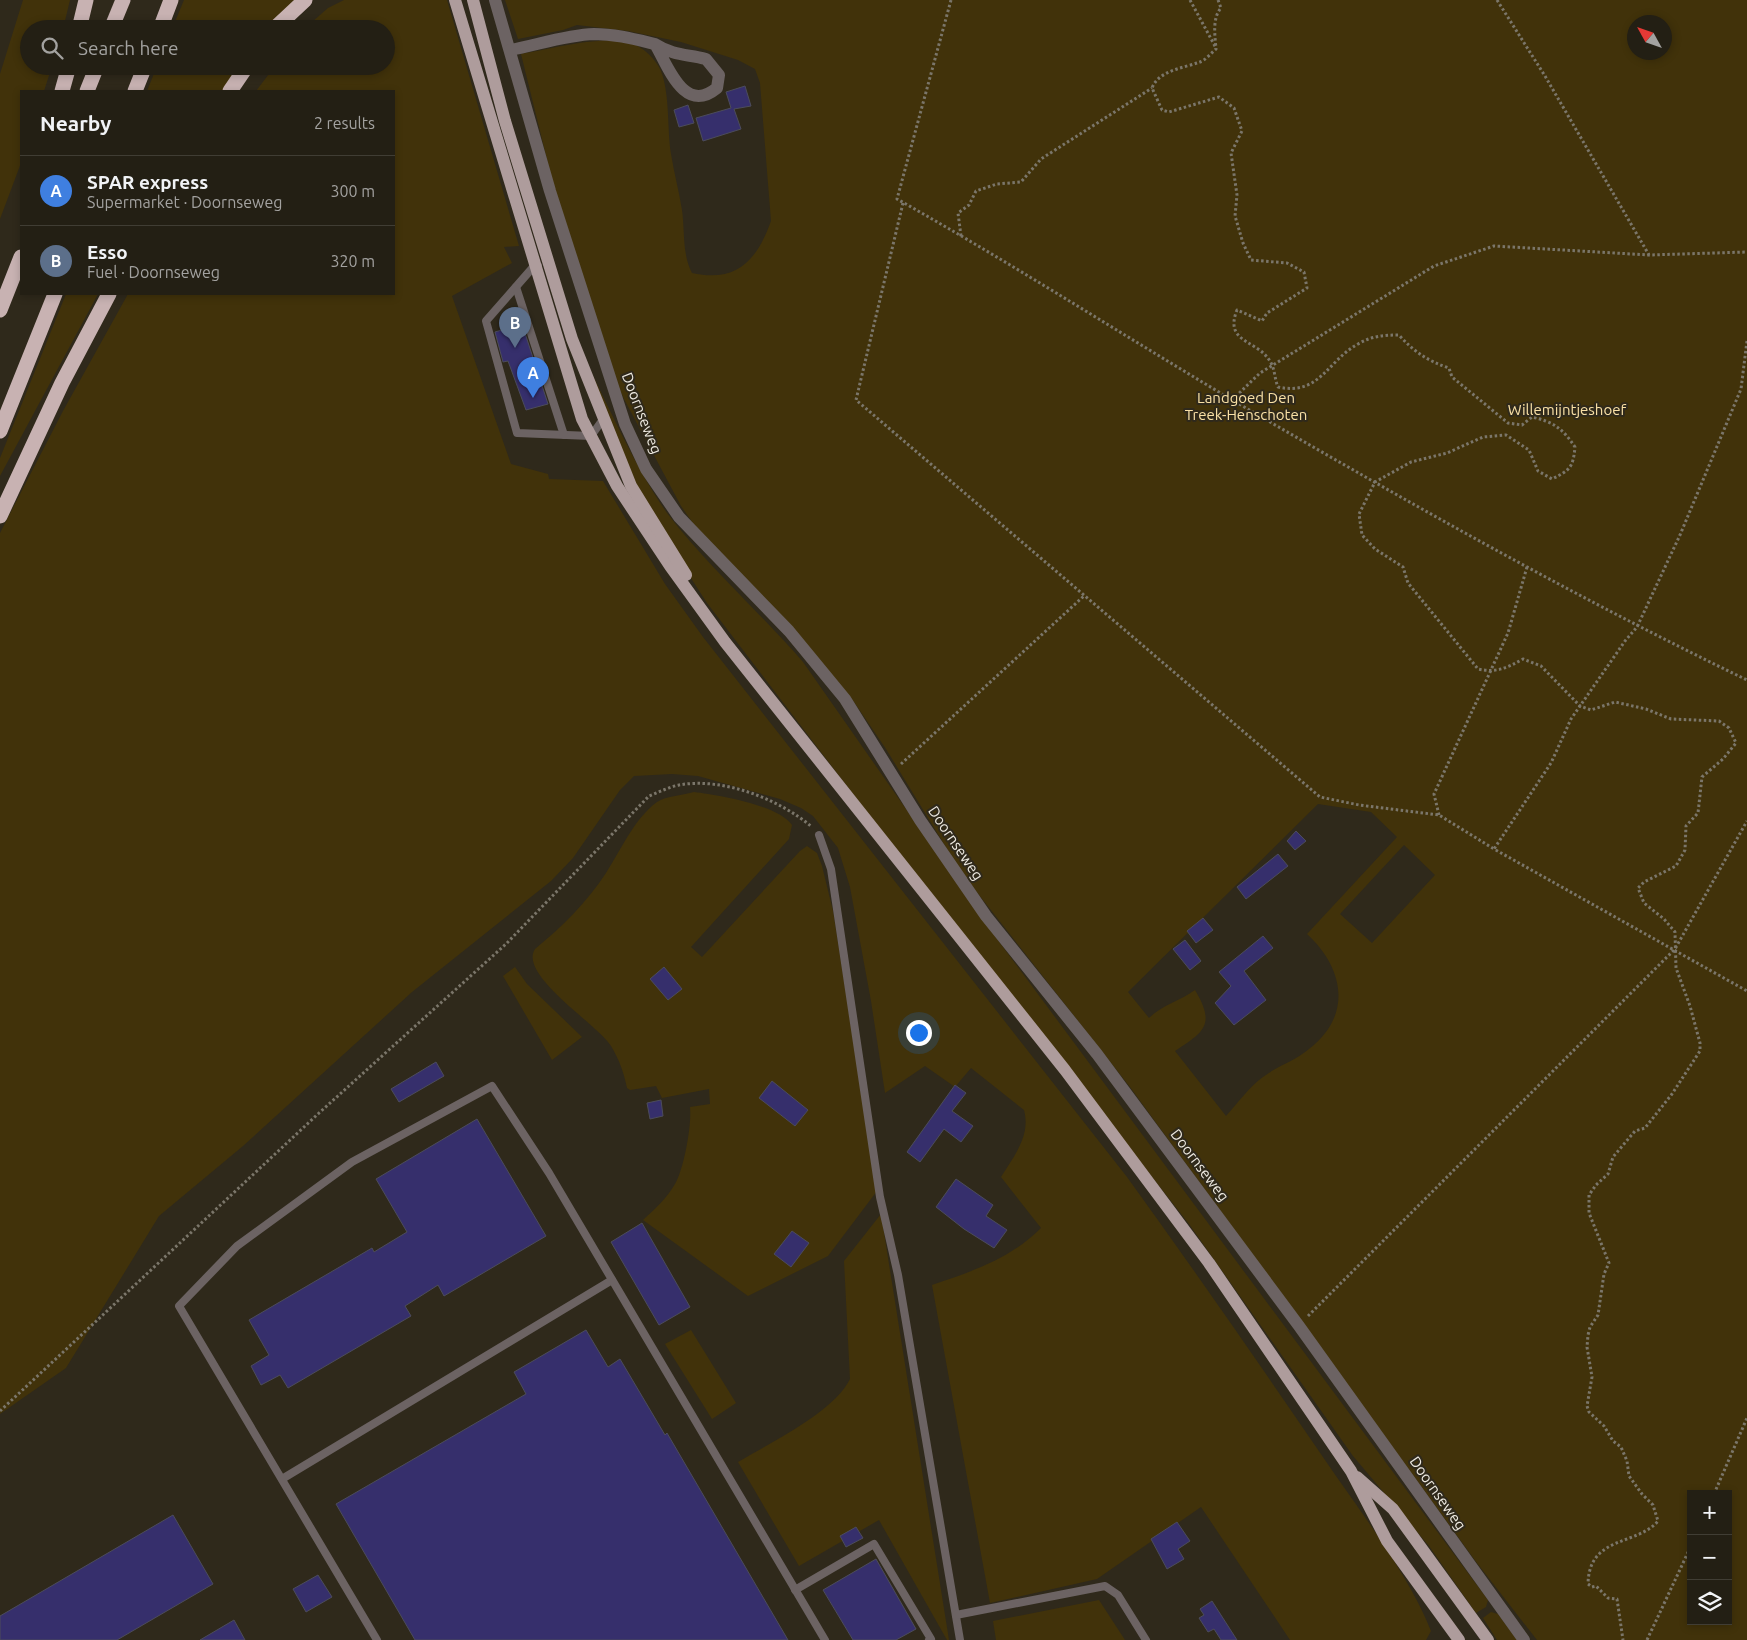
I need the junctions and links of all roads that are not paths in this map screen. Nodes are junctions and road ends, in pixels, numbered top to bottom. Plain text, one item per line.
1 (86, 0) edge
2 (123, 0) edge
3 (171, 0) edge
4 (305, 0) edge
5 (454, 0) edge
6 (473, 0) edge
7 (495, 0) edge
8 (81, 20) edge
9 (115, 20) edge
10 (163, 20) edge
11 (284, 20) edge
12 (655, 44) junction
13 (510, 50) junction
14 (66, 75) edge
15 (93, 75) edge
16 (141, 75) edge
17 (241, 75) edge
18 (62, 90) edge
19 (87, 90) edge
20 (135, 90) edge
21 (231, 90) edge
22 (20, 260) edge
23 (535, 265) junction
24 (551, 271) junction
25 (516, 287) junction
26 (55, 295) edge
27 (108, 295) edge
28 (0, 310) edge
29 (604, 418) junction
30 (0, 432) edge
31 (564, 435) junction
32 (591, 436) junction
33 (0, 516) edge
34 (725, 642) junction
35 (819, 835) road end
36 (612, 1280) junction
37 (1351, 1472) junction
38 (282, 1479) junction
39 (795, 1590) junction
40 (956, 1615) junction
41 (377, 1640) edge
42 (825, 1640) edge
43 (929, 1640) edge
44 (960, 1640) edge
45 (1146, 1640) edge
46 (1459, 1640) edge
47 (1488, 1640) edge
48 (1524, 1640) edge

1 - 8 highway
2 - 9 highway
3 - 10 highway
4 - 11 highway
5 - 23 main road
6 - 24 main road
7 - 13 street, Doornseweg
12 - 12 street
12 - 13 street
13 - 48 street, Doornseweg
14 - 18 highway
15 - 19 highway
16 - 20 highway
17 - 21 highway
22 - 28 highway
23 - 24 lane
23 - 25 lane
23 - 32 main road
24 - 29 main road
25 - 31 lane
25 - 31 lane
26 - 30 highway
27 - 33 highway
29 - 32 lane
29 - 34 main road
31 - 32 lane
32 - 34 main road
34 - 37 main road
35 - 40 lane
36 - 38 lane
36 - 38 lane
36 - 39 lane
37 - 46 main road
37 - 47 main road
38 - 41 lane
39 - 42 lane
39 - 43 lane
40 - 44 lane
40 - 45 lane

